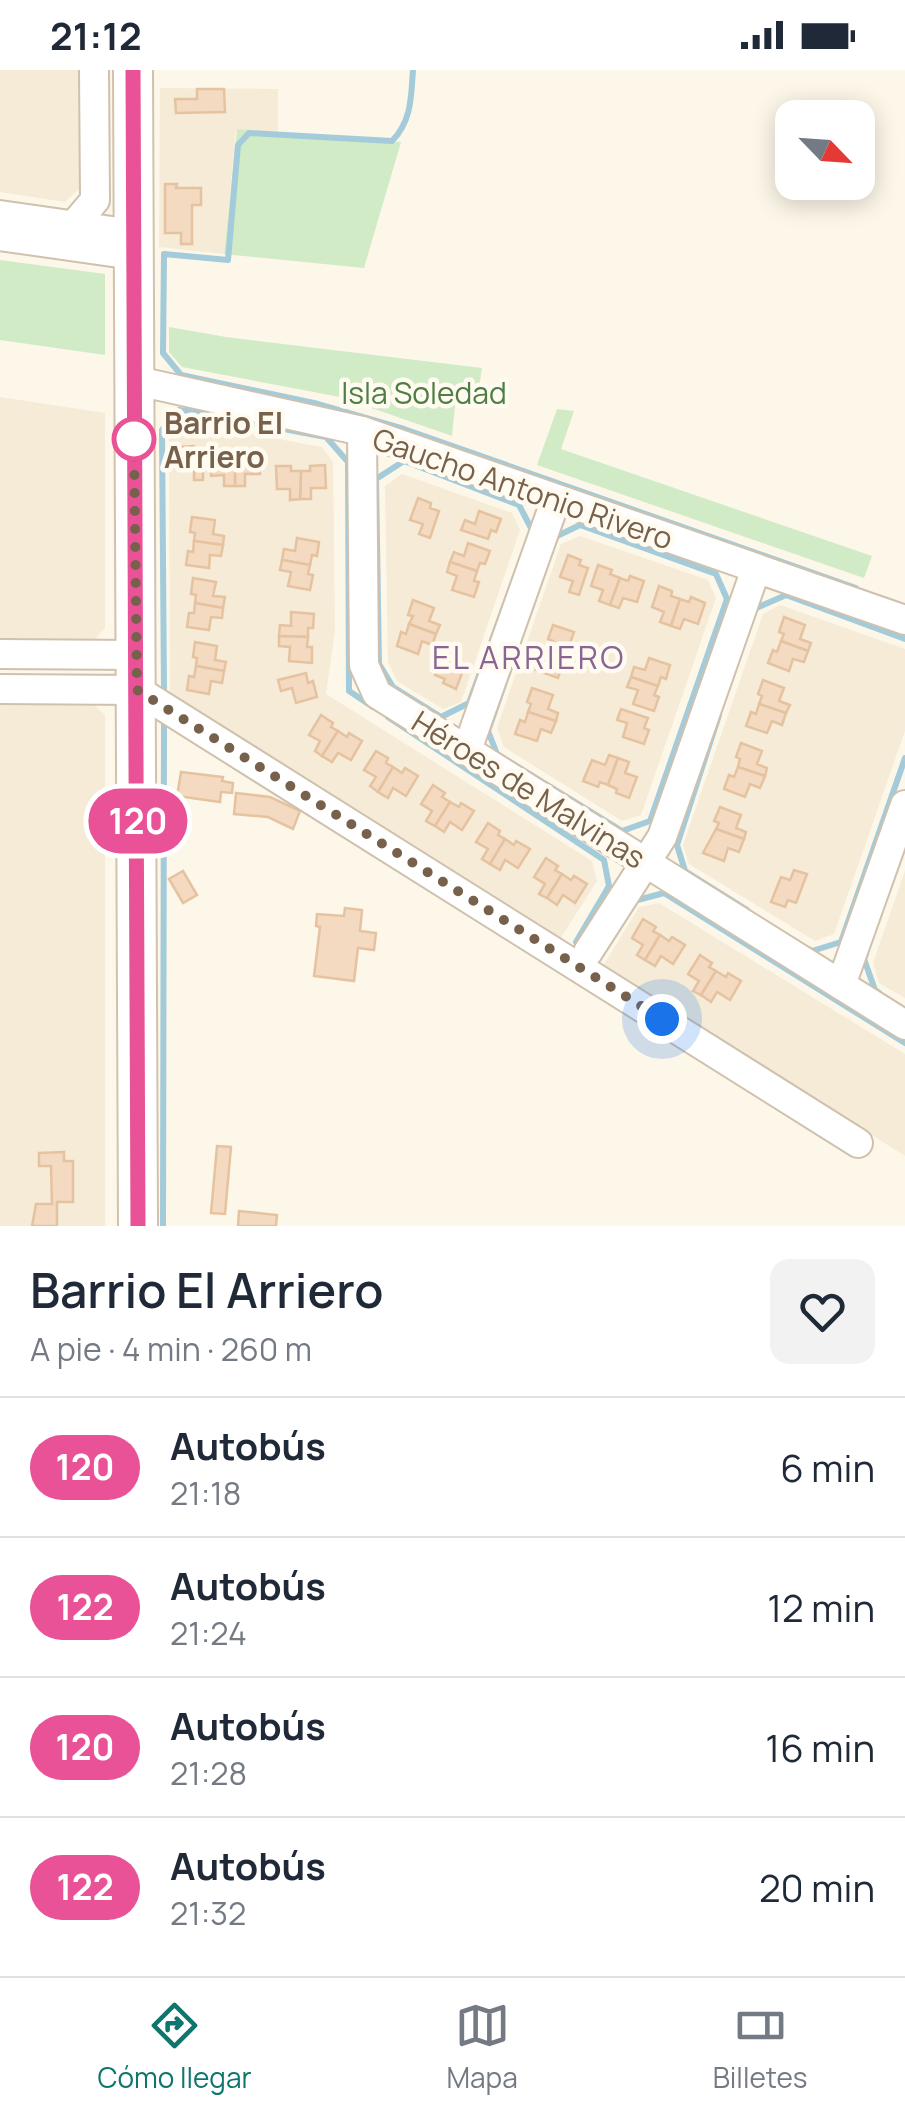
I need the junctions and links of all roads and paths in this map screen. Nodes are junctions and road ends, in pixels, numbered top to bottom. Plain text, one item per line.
1 (94, 70) edge
2 (133, 70) edge
3 (6, 226) edge
4 (74, 226) junction
5 (133, 245) junction
6 (134, 380) junction
7 (362, 432) junction
8 (556, 499) junction
9 (756, 569) junction
10 (905, 620) edge
11 (0, 654) edge
12 (137, 672) junction
13 (0, 689) edge
14 (467, 750) junction
15 (905, 805) edge
16 (645, 862) junction
17 (588, 952) dead end
18 (841, 985) junction
19 (905, 1025) edge
20 (858, 1143) dead end
21 (138, 1226) edge

1 - 4 street
2 - 5 main road
3 - 4 street
3 - 5 street
4 - 5 street
5 - 6 main road
6 - 7 street, Gaucho Antonio Rivero
6 - 12 main road
7 - 8 street, Gaucho Antonio Rivero
7 - 14 street, Héroes de Malvinas
8 - 9 street, Gaucho Antonio Rivero
8 - 14 street
9 - 10 street, Gaucho Antonio Rivero
9 - 16 street
11 - 12 street
12 - 13 street
12 - 20 street
12 - 21 main road
14 - 16 street, Héroes de Malvinas
15 - 18 street
16 - 17 street
16 - 18 street, Héroes de Malvinas
18 - 19 street, Héroes de Malvinas

